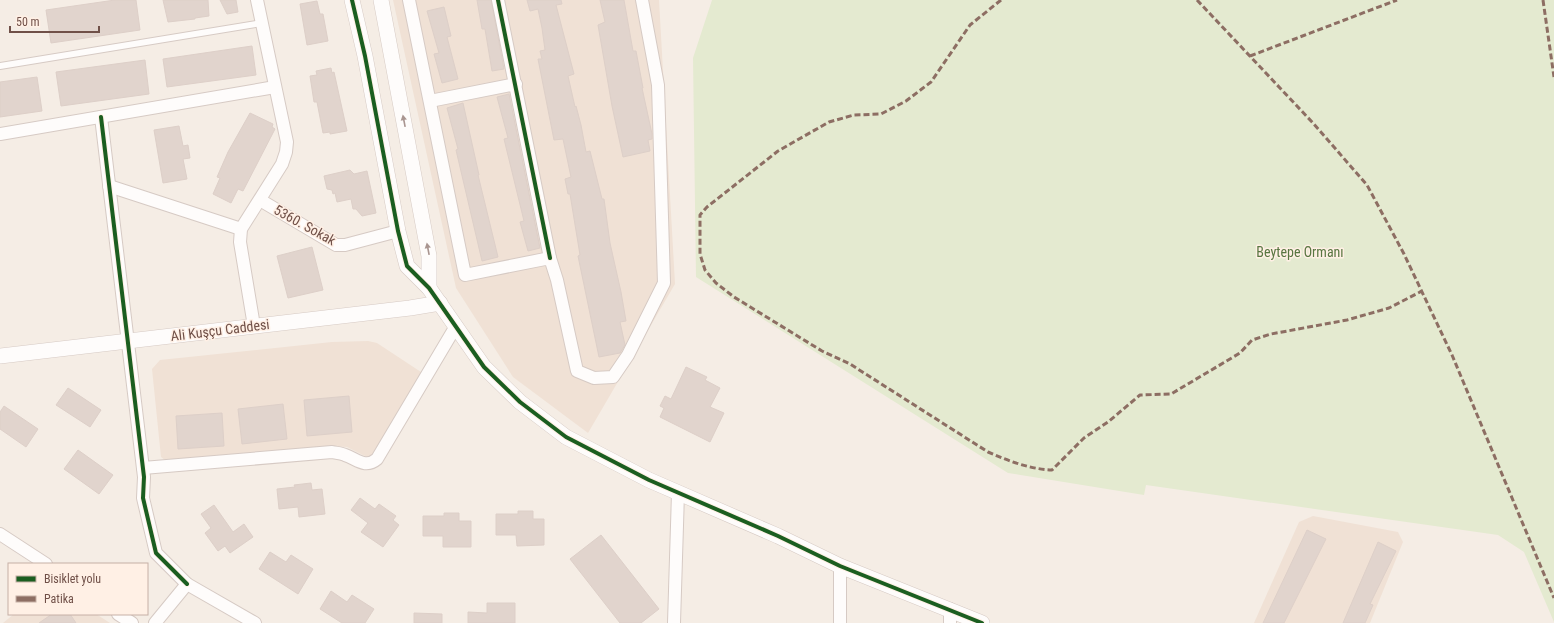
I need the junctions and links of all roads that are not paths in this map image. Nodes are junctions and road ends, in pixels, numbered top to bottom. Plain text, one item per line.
1 (257, 0) edge
2 (352, 0) edge
3 (381, 0) edge
4 (409, 0) edge
5 (498, 0) edge
6 (642, 0) edge
7 (262, 23) junction
8 (0, 66) edge
9 (516, 84) junction
10 (275, 87) junction
11 (430, 101) junction
12 (101, 117) junction
13 (0, 134) edge
14 (109, 186) junction
15 (260, 200) junction
16 (241, 229) junction
17 (398, 231) junction
18 (550, 258) junction
19 (429, 288) junction
20 (440, 303) junction
21 (254, 326) junction
22 (456, 326) junction
23 (127, 341) junction
24 (0, 356) edge
25 (143, 468) junction
26 (678, 493) junction
27 (0, 534) edge
28 (44, 563) edge
29 (840, 566) junction
30 (187, 584) junction
31 (120, 615) edge
32 (950, 616) edge
33 (132, 623) edge
34 (155, 623) edge
35 (255, 623) edge
36 (674, 623) edge
37 (840, 623) edge
38 (982, 623) edge

1 - 7 street
2 - 17 street
19 -> 3 street
4 - 11 street
5 - 9 street
6 - 18 street
7 - 8 lane
7 - 10 street
9 - 11 street
9 - 18 street
10 - 12 street
10 - 15 street
11 - 18 street
12 - 13 street
12 - 14 street
14 - 16 street
14 - 23 street
15 - 16 street
15 - 17 street, 5360. Sokak
16 - 21 street
17 - 19 street
19 - 20 street
20 - 21 street, Ali Kuşçu Caddesi
20 - 22 street
21 - 23 street, Ali Kuşçu Caddesi
22 - 25 street
22 - 26 street
23 - 24 street, Ali Kuşçu Caddesi
23 - 25 street
25 - 30 street
26 - 29 street
26 - 36 street
27 - 28 street
29 - 32 street
29 - 37 street
30 - 34 street
30 - 35 street
31 - 33 street
32 - 38 street

